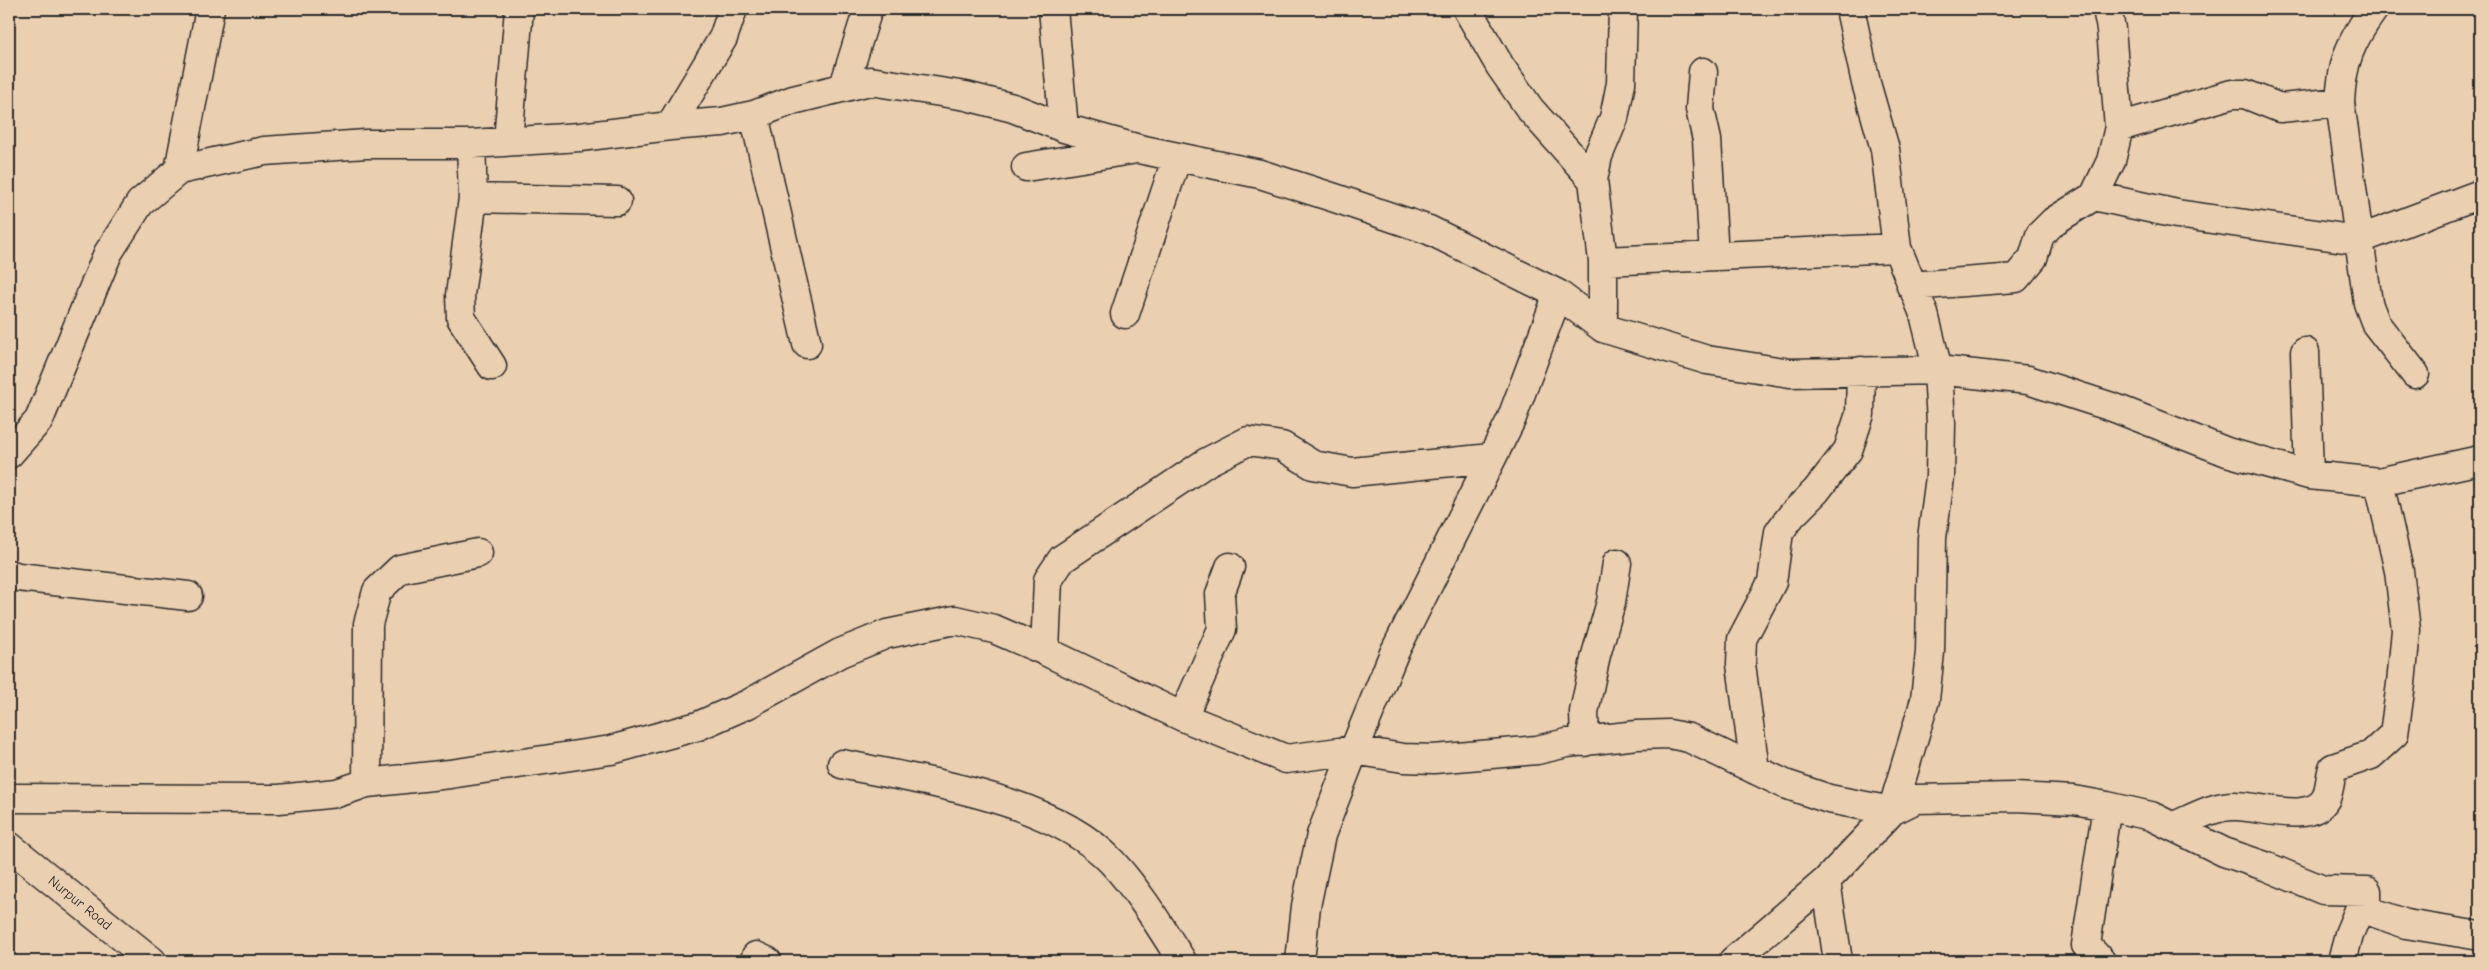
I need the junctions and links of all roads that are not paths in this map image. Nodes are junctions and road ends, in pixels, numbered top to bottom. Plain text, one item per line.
1 (210, 9) edge
2 (519, 9) edge
3 (733, 9) edge
4 (868, 9) edge
5 (1052, 9) edge
6 (1467, 9) edge
7 (1623, 9) edge
8 (1850, 9) edge
9 (2107, 9) edge
10 (2374, 9) edge
11 (1703, 72) dead end
12 (844, 86) junction
13 (2340, 102) junction
14 (754, 115) junction
15 (670, 126) junction
16 (2119, 127) junction
17 (1064, 128) junction
18 (508, 142) junction
19 (471, 144) junction
20 (1140, 149) junction
21 (1177, 157) junction
22 (1026, 167) dead end
23 (179, 170) junction
24 (1593, 180) junction
25 (2480, 194) edge
26 (2094, 196) junction
27 (473, 198) junction
28 (617, 201) dead end
29 (2358, 240) junction
30 (1897, 248) junction
31 (1714, 256) junction
32 (1604, 261) junction
33 (1911, 286) junction
34 (1558, 294) junction
35 (1125, 314) dead end
36 (1604, 328) junction
37 (807, 344) dead end
38 (2305, 352) dead end
39 (492, 366) dead end
40 (1938, 370) junction
41 (1861, 372) junction
42 (2415, 374) dead end
43 (2480, 440) edge
44 (9, 454) edge
45 (1491, 458) junction
46 (2480, 460) edge
47 (2430, 471) junction
48 (2309, 475) junction
49 (2379, 482) junction
50 (478, 553) dead end
51 (1617, 563) dead end
52 (1230, 567) dead end
53 (9, 574) edge
54 (188, 596) dead end
55 (1045, 651) junction
56 (1183, 717) junction
57 (1585, 742) junction
58 (1354, 750) junction
59 (842, 764) dead end
60 (1755, 770) junction
61 (367, 783) junction
62 (9, 798) edge
63 (2106, 806) junction
64 (1892, 811) junction
65 (2174, 826) junction
66 (9, 846) edge
67 (1826, 881) junction
68 (2367, 891) junction
69 (2480, 936) edge
70 (152, 961) edge
71 (1182, 961) edge
72 (1300, 961) edge
73 (1732, 961) edge
74 (1838, 961) edge
75 (2101, 961) edge
76 (2342, 961) edge

1 - 23 street
2 - 18 street
3 - 15 street
4 - 12 street
5 - 17 street
6 - 24 street
7 - 24 street
8 - 30 street
9 - 16 street
10 - 13 street
11 - 31 street
12 - 14 street
12 - 17 street
13 - 16 street
13 - 29 street
14 - 15 street
14 - 37 street
15 - 18 street
16 - 26 street
17 - 20 street
18 - 19 street
19 - 23 street
19 - 27 street
20 - 21 street
20 - 22 street
21 - 34 street
21 - 35 street
23 - 44 street
24 - 32 street
25 - 29 street
26 - 29 street
26 - 33 street
27 - 28 street
27 - 39 street
29 - 42 street
30 - 31 street
30 - 33 street
31 - 32 street
32 - 36 street
33 - 40 street
34 - 36 street
34 - 45 street
36 - 41 street
38 - 48 street
40 - 41 street
40 - 48 street
40 - 64 street
41 - 60 street
43 - 47 street
45 - 55 street
45 - 58 street
46 - 47 street
47 - 49 street
48 - 49 street
49 - 65 street
50 - 61 street
51 - 57 street
52 - 56 street
53 - 54 street
55 - 56 street
55 - 61 street
56 - 58 street
57 - 58 street
57 - 60 street
58 - 72 street
59 - 71 street
60 - 64 street
61 - 62 street
63 - 64 street
63 - 65 street
63 - 75 street
64 - 67 street
65 - 68 street
66 - 70 street, Nurpur Road
67 - 73 street
67 - 74 street
68 - 69 street
68 - 76 street

